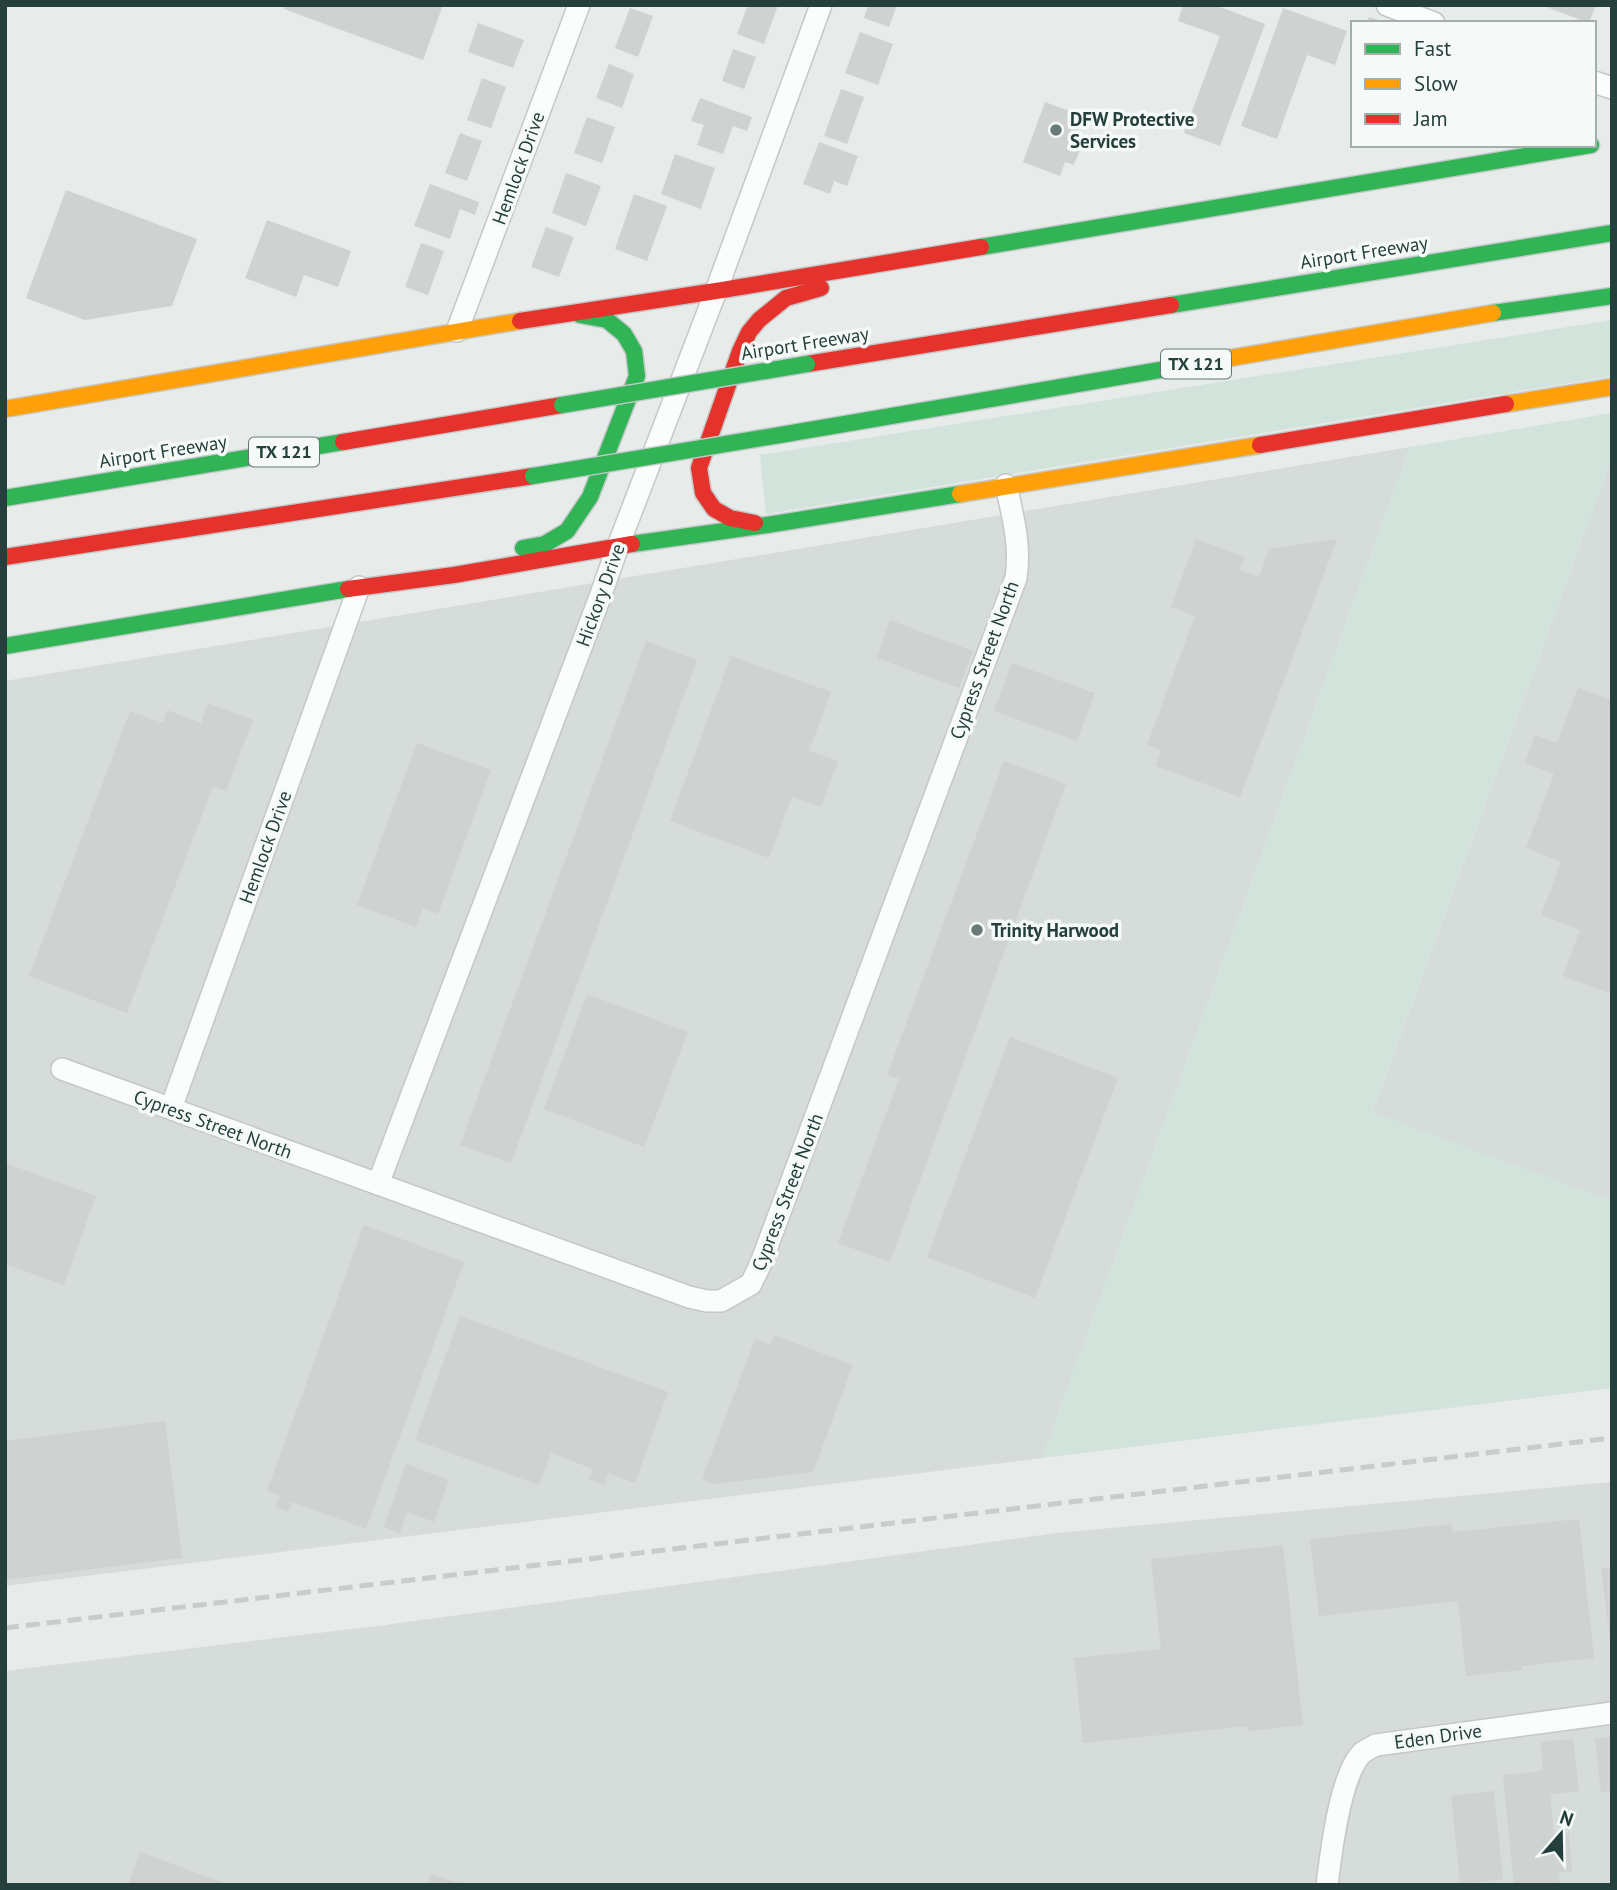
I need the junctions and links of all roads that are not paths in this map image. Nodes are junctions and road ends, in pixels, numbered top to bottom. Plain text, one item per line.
1 (579, 5) edge
2 (821, 5) edge
3 (1387, 5) edge
4 (1429, 21) edge
5 (1584, 147) edge
6 (1612, 233) edge
7 (953, 251) junction
8 (716, 291) junction
9 (1612, 296) edge
10 (571, 313) junction
11 (457, 331) junction
12 (1612, 387) edge
13 (5, 409) edge
14 (1006, 485) junction
15 (5, 498) edge
16 (767, 525) junction
17 (618, 546) junction
18 (5, 557) edge
19 (454, 575) junction
20 (359, 587) junction
21 (5, 646) edge
22 (62, 1069) dead end
23 (171, 1108) junction
24 (378, 1184) junction
25 (1612, 1713) edge
26 (1327, 1885) edge

1 - 11 street, Hemlock Drive
2 - 8 street, Hickory Drive
3 - 4 street
5 - 7 main road
6 - 15 main road, Airport Freeway / TX 121, bridge
7 - 8 main road
7 - 16 main road
8 - 10 main road
8 - 17 street, Hickory Drive
9 - 18 main road, TX 121, bridge
10 - 11 main road
10 - 19 main road
11 - 13 main road
12 - 14 main road
14 - 16 main road
14 - 24 street, Cypress Street North
16 - 17 main road
17 - 19 main road
17 - 24 street, Hickory Drive
19 - 20 main road
20 - 21 main road
20 - 23 street, Hemlock Drive
22 - 23 street, Cypress Street North
23 - 24 street, Cypress Street North
25 - 26 street, Eden Drive

